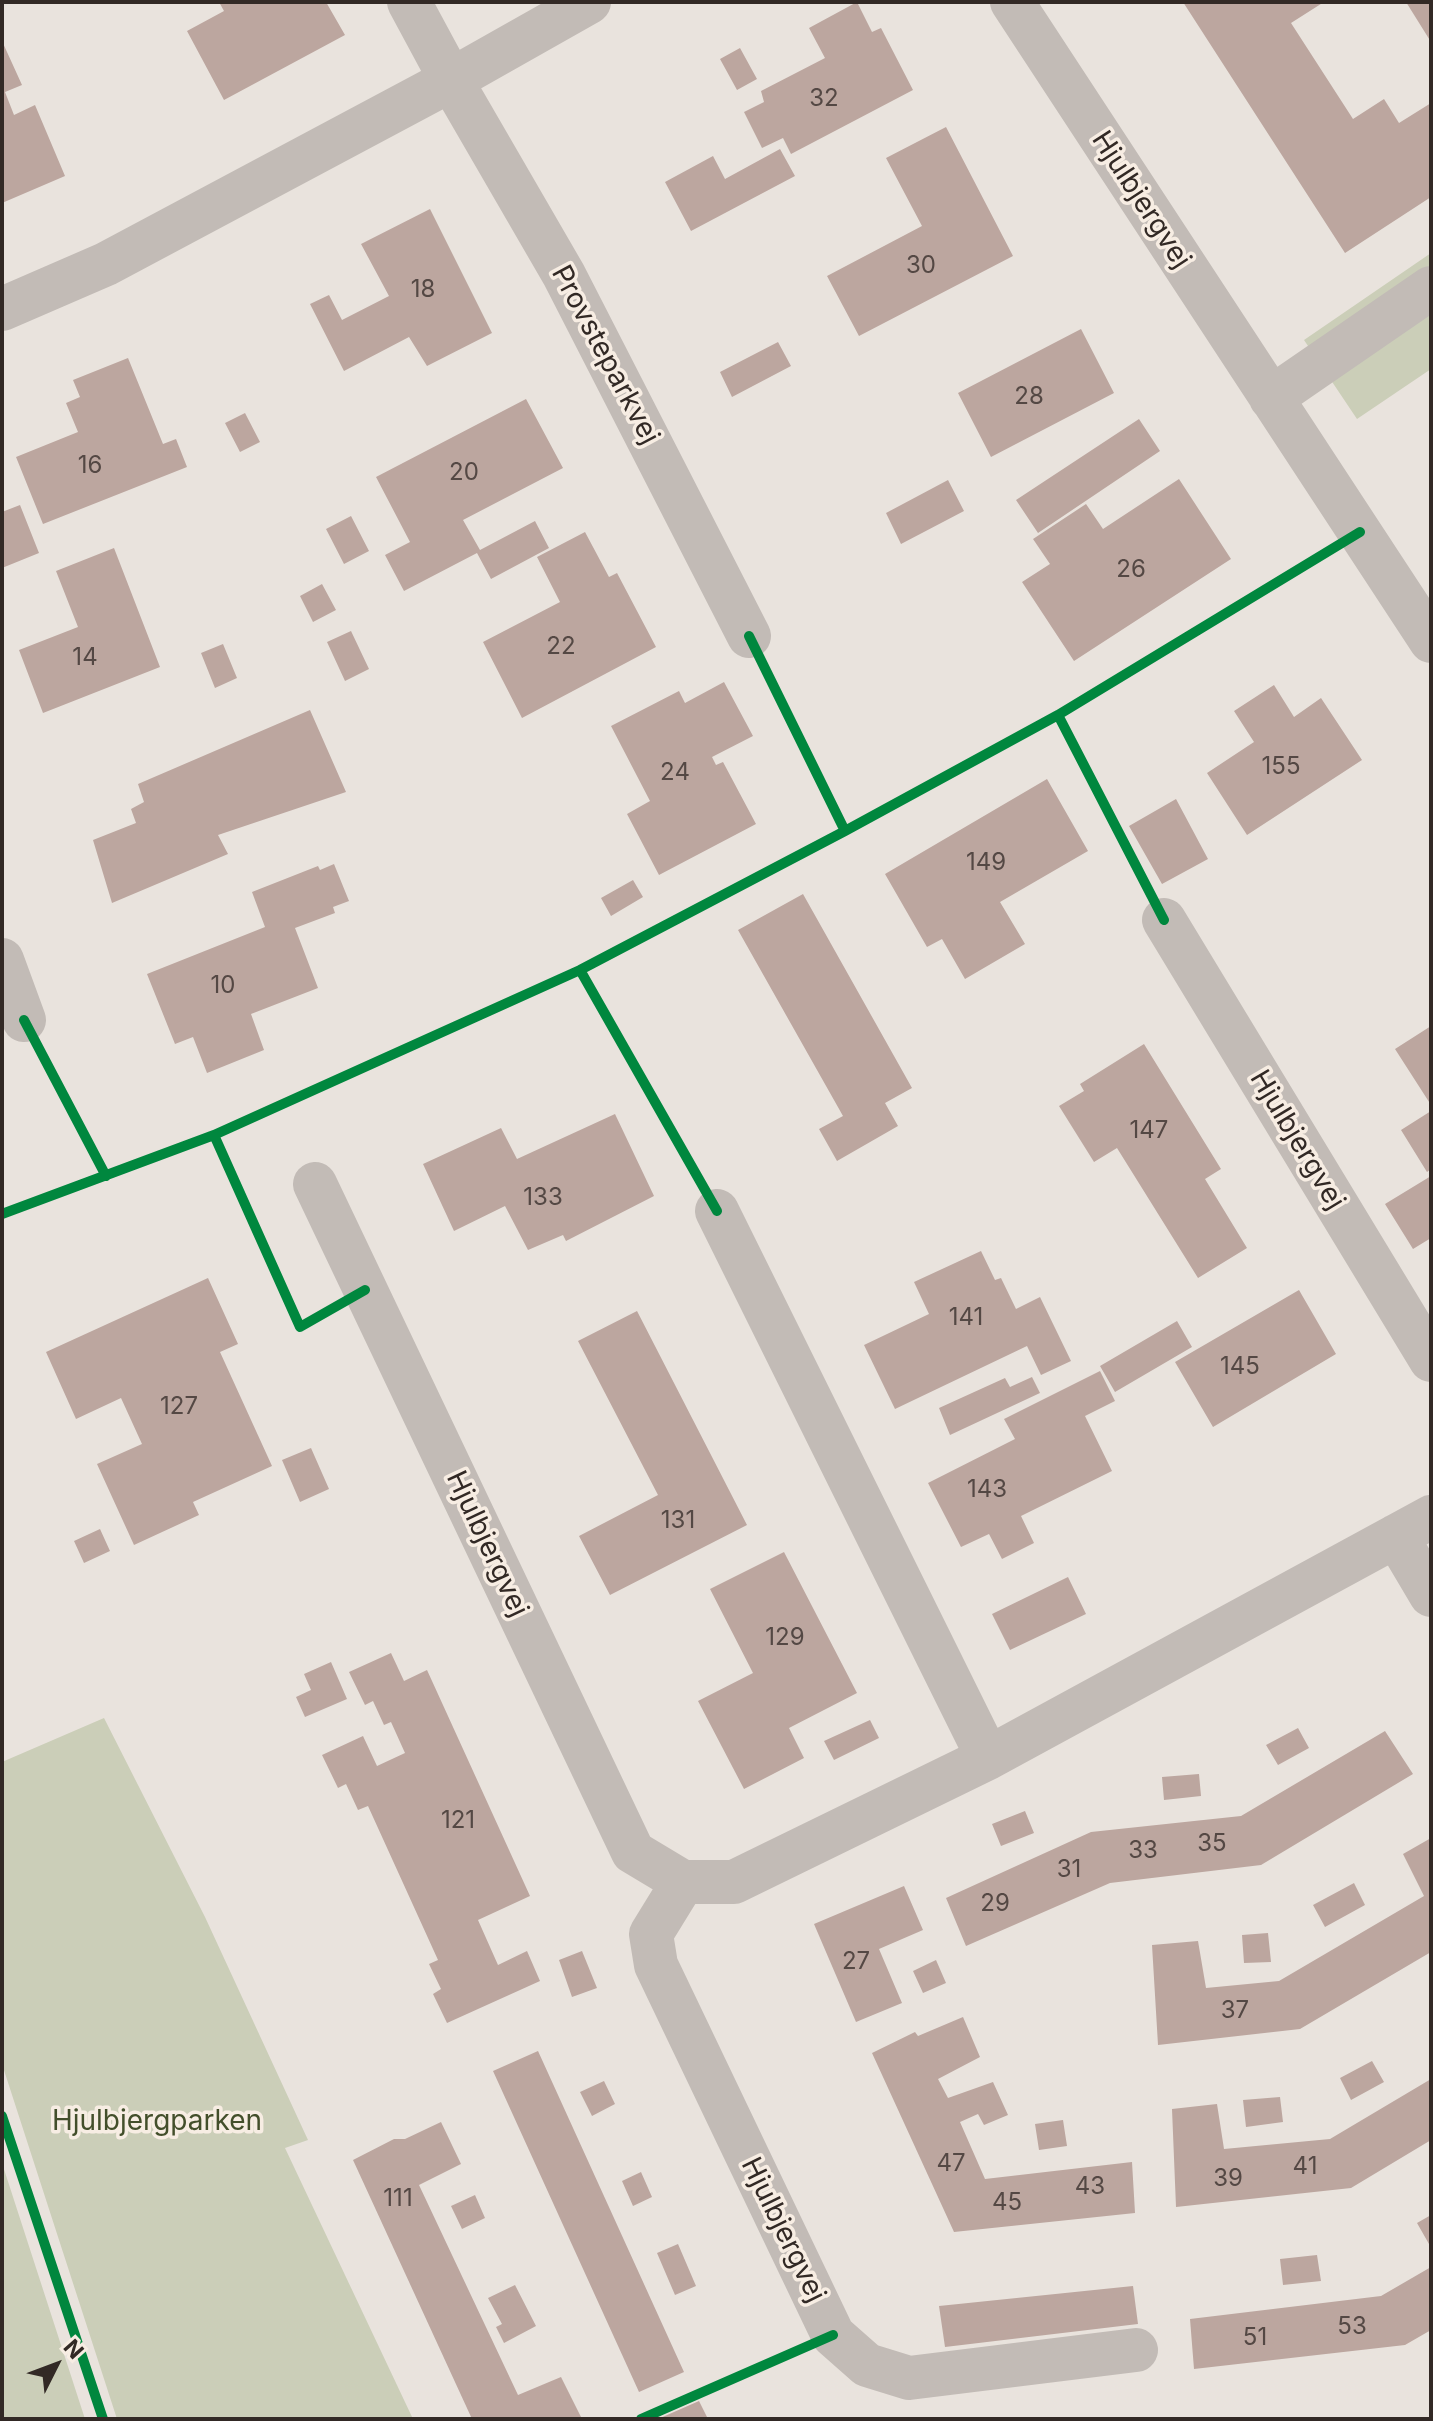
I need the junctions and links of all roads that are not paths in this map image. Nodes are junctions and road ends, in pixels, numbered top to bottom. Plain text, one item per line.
1 (409, 2) edge
2 (589, 2) edge
3 (1012, 2) edge
4 (451, 80) junction
5 (1431, 288) edge
6 (2, 309) edge
7 (1271, 398) junction
8 (749, 636) dead end
9 (1431, 641) edge
10 (1164, 920) dead end
11 (2, 960) edge
12 (24, 1020) dead end
13 (315, 1184) dead end
14 (717, 1211) dead end
15 (1431, 1360) edge
16 (1414, 1526) edge
17 (1431, 1595) edge
18 (988, 1758) junction
19 (683, 1882) junction
20 (1136, 2350) dead end

1 - 4 street, Provsteparkvej
2 - 4 street
3 - 7 street, Hjulbjergvej
4 - 6 street
4 - 8 street, Provsteparkvej
5 - 7 street
7 - 9 street, Hjulbjergvej
10 - 15 street, Hjulbjergvej
11 - 12 street
13 - 19 street, Hjulbjergvej
14 - 18 street
16 - 17 street
16 - 18 street
18 - 19 street
19 - 20 street, Hjulbjergvej

